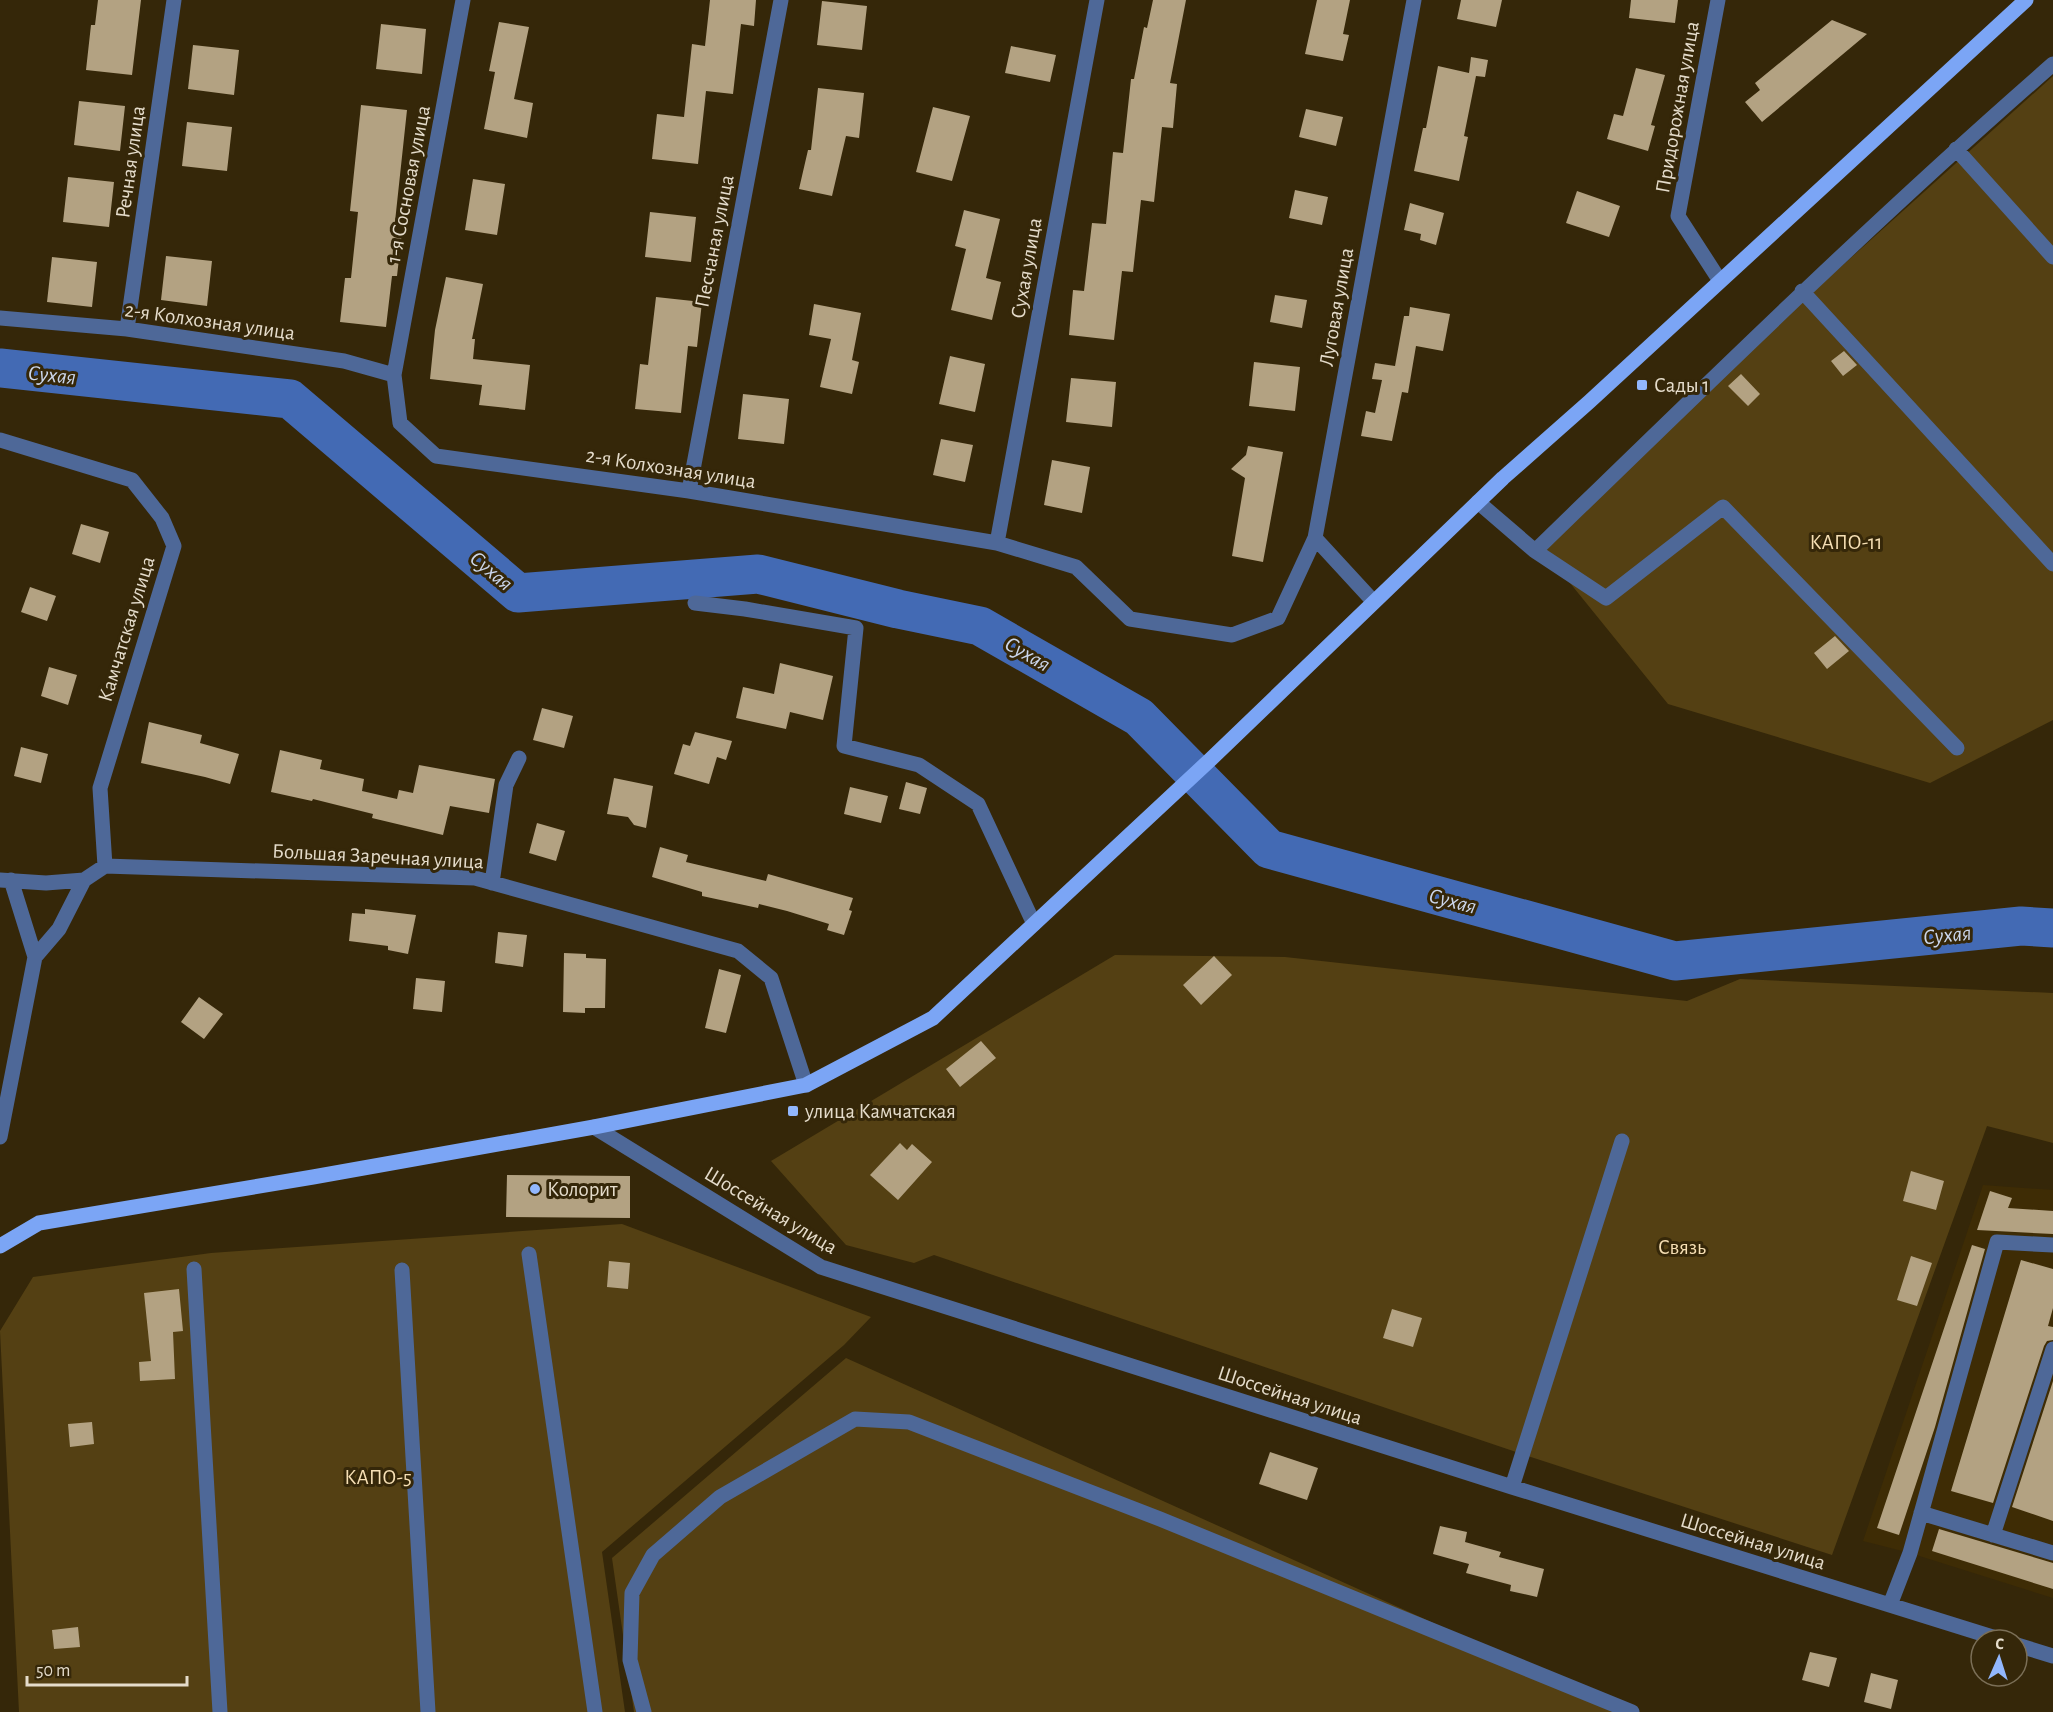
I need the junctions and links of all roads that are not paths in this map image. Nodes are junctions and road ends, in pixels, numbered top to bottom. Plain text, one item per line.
1 (174, 0) edge
2 (463, 0) edge
3 (781, 0) edge
4 (1097, 0) edge
5 (1414, 0) edge
6 (1718, 0) edge
7 (2026, 0) edge
8 (2053, 64) edge
9 (1956, 149) junction
10 (2053, 257) edge
11 (1720, 281) junction
12 (1802, 291) junction
13 (0, 318) edge
14 (127, 329) junction
15 (394, 375) junction
16 (0, 440) edge
17 (689, 490) junction
18 (1478, 502) junction
19 (1315, 538) junction
20 (997, 543) junction
21 (1535, 550) junction
22 (2053, 564) edge
23 (1373, 601) junction
24 (695, 603) dead end
25 (1957, 748) dead end
26 (519, 758) dead end
27 (105, 866) junction
28 (84, 879) junction
29 (5, 880) edge
30 (492, 883) junction
31 (1034, 924) junction
32 (35, 957) junction
33 (806, 1085) junction
34 (594, 1126) junction
35 (0, 1137) edge
36 (1622, 1141) dead end
37 (2053, 1245) edge
38 (0, 1246) edge
39 (529, 1254) dead end
40 (194, 1269) dead end
41 (402, 1270) dead end
42 (2053, 1349) edge
43 (1512, 1487) junction
44 (1921, 1513) junction
45 (1993, 1535) junction
46 (2053, 1553) edge
47 (1890, 1605) junction
48 (1969, 1630) edge
49 (2029, 1649) edge
50 (2053, 1656) edge
51 (220, 1712) edge
52 (428, 1712) edge
53 (595, 1712) edge
54 (644, 1712) edge
55 (1632, 1712) edge

1 - 14 street, Речная улица
2 - 15 street, 1-я Сосновая улица
3 - 17 street, Песчаная улица
4 - 20 street, Сухая улица
5 - 19 street, Луговая улица
6 - 11 street, Придорожная улица
7 - 11 main road
8 - 9 street
9 - 10 street
9 - 12 street
11 - 18 main road
12 - 21 street
12 - 22 street
13 - 14 street, 2-я Колхозная улица
14 - 15 street, 2-я Колхозная улица
15 - 17 street, 2-я Колхозная улица
16 - 27 street, Камчатская улица
17 - 20 street, 2-я Колхозная улица
18 - 21 street
18 - 23 main road
19 - 20 street, 2-я Колхозная улица
19 - 23 street
21 - 25 street
23 - 31 main road
24 - 31 street
26 - 30 street
27 - 28 street
27 - 30 street, Большая Заречная улица
28 - 29 street
28 - 32 street
29 - 32 street
30 - 33 street, Большая Заречная улица
31 - 33 main road
32 - 35 street
33 - 34 main road
34 - 38 main road
34 - 43 street, Шоссейная улица
36 - 43 street
37 - 44 street
39 - 53 street
40 - 51 street
41 - 52 street
42 - 45 street
43 - 47 street, Шоссейная улица
44 - 45 street
44 - 47 street
45 - 46 street
47 - 48 street, Шоссейная улица
49 - 50 street
54 - 55 street

